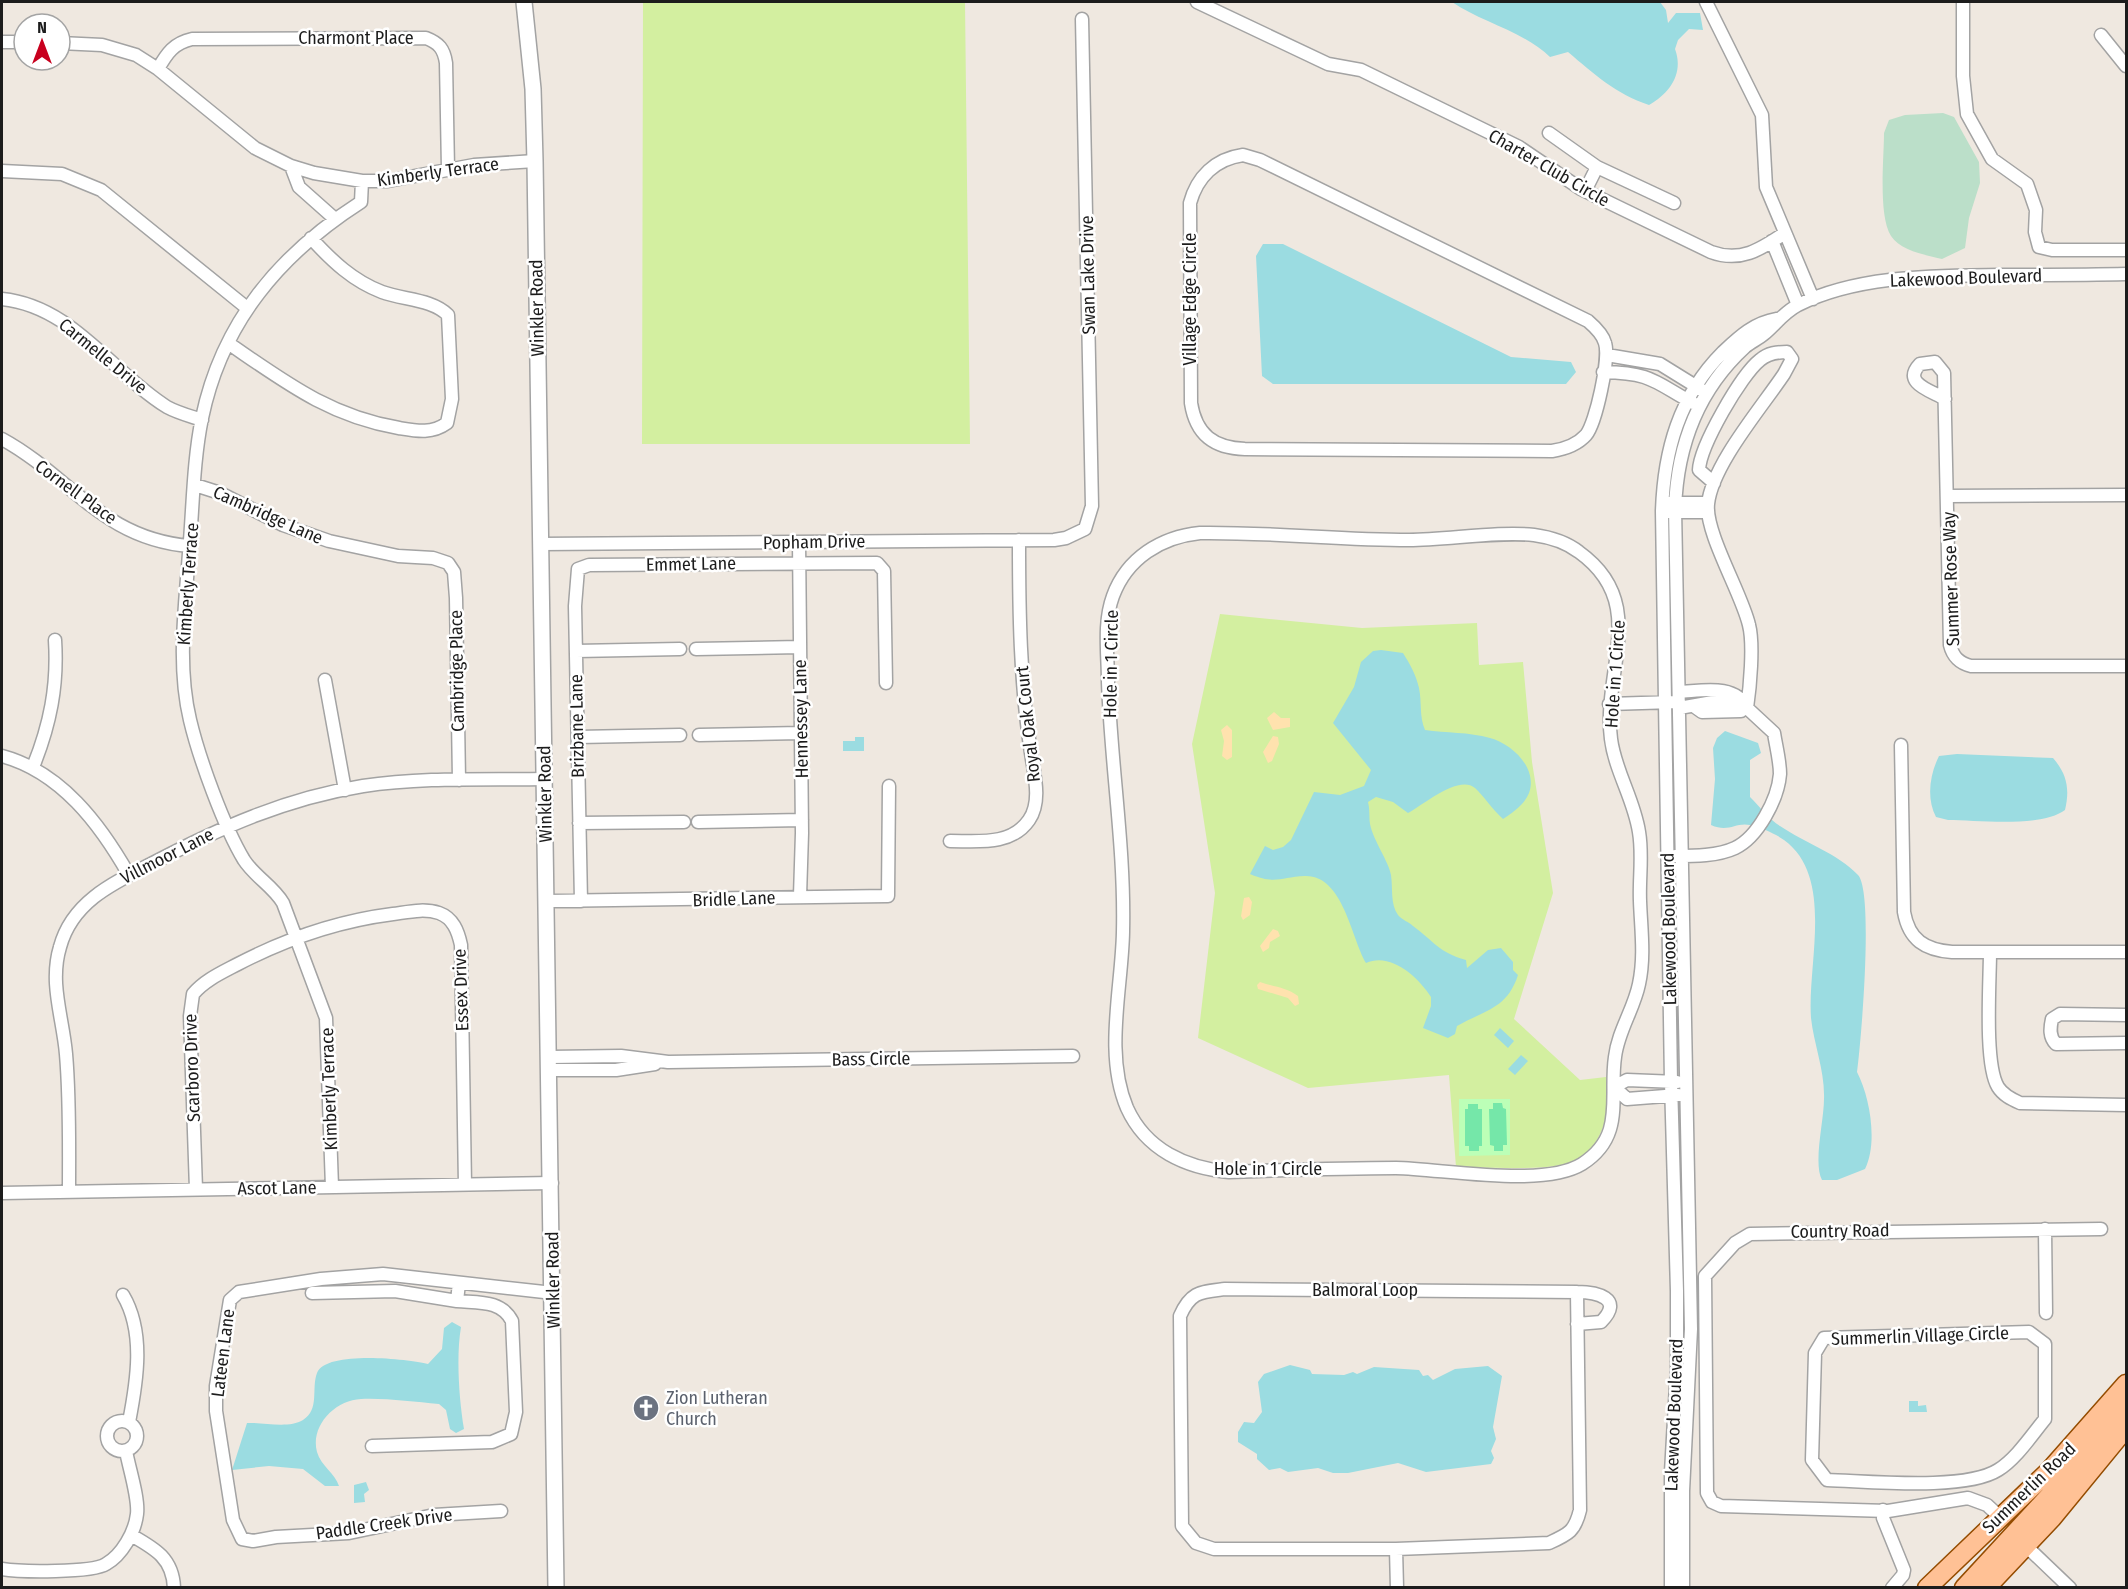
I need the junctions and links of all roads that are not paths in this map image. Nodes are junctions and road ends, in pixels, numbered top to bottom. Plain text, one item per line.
1 (524, 2) edge
2 (1197, 2) edge
3 (1706, 2) edge
4 (1963, 2) edge
5 (1083, 19) dead end
6 (2101, 35) dead end
7 (72, 43) edge
8 (2127, 66) edge
9 (158, 69) junction
10 (1550, 133) dead end
11 (535, 161) junction
12 (291, 166) junction
13 (1597, 167) junction
14 (448, 169) junction
15 (2, 171) edge
16 (362, 181) junction
17 (1585, 191) junction
18 (1674, 203) dead end
19 (334, 219) junction
20 (1785, 233) junction
21 (311, 238) junction
22 (1772, 241) junction
23 (2127, 250) edge
24 (2127, 274) edge
25 (2, 299) edge
26 (1814, 299) junction
27 (1798, 305) junction
28 (247, 308) junction
29 (228, 343) junction
30 (1607, 355) junction
31 (1642, 360) junction
32 (1603, 372) junction
33 (1639, 374) junction
34 (1701, 389) junction
35 (1945, 399) dead end
36 (1693, 403) junction
37 (202, 420) junction
38 (2, 439) edge
39 (1714, 483) junction
40 (195, 485) junction
41 (2127, 495) edge
42 (1948, 496) junction
43 (1662, 507) junction
44 (1675, 508) junction
45 (1708, 508) junction
46 (1085, 529) joint
47 (1019, 540) junction
48 (799, 542) junction
49 (541, 544) junction
50 (190, 546) junction
51 (448, 563) joint
52 (800, 563) junction
53 (595, 565) joint
54 (55, 640) dead end
55 (800, 647) junction
56 (680, 649) dead end
57 (696, 649) dead end
58 (576, 651) junction
59 (2127, 666) edge
60 (325, 681) dead end
61 (886, 682) dead end
62 (1679, 700) junction
63 (1699, 701) junction
64 (1666, 702) junction
65 (1609, 704) junction
66 (1747, 708) junction
67 (801, 733) junction
68 (680, 735) dead end
69 (699, 735) dead end
70 (578, 737) junction
71 (1901, 745) dead end
72 (2, 756) edge
73 (33, 767) junction
74 (545, 779) junction
75 (459, 780) junction
76 (889, 786) dead end
77 (345, 790) junction
78 (802, 820) junction
79 (684, 822) dead end
80 (698, 822) dead end
81 (579, 823) junction
82 (228, 825) junction
83 (950, 841) dead end
84 (1668, 856) junction
85 (1682, 856) junction
86 (129, 875) junction
87 (800, 896) junction
88 (547, 901) junction
89 (581, 901) junction
90 (297, 936) junction
91 (1990, 952) junction
92 (2127, 952) edge
93 (2127, 1015) edge
94 (2127, 1043) edge
95 (1073, 1056) dead end
96 (550, 1064) junction
97 (1671, 1082) junction
98 (1614, 1087) junction
99 (1687, 1089) junction
100 (1671, 1095) junction
101 (2127, 1105) edge
102 (552, 1184) junction
103 (465, 1185) junction
104 (332, 1187) junction
105 (196, 1189) junction
106 (69, 1191) junction
107 (2, 1193) edge
108 (2045, 1229) junction
109 (2101, 1229) dead end
110 (374, 1274) junction
111 (459, 1283) junction
112 (373, 1292) junction
113 (1577, 1292) junction
114 (312, 1293) dead end
115 (553, 1293) junction
116 (123, 1295) dead end
117 (457, 1300) junction
118 (2046, 1313) dead end
119 (1577, 1324) junction
120 (1677, 1329) junction
121 (1691, 1329) junction
122 (1704, 1329) junction
123 (2127, 1384) edge
124 (2127, 1406) edge
125 (129, 1422) junction
126 (2127, 1428) edge
127 (372, 1446) dead end
128 (126, 1451) junction
129 (1928, 1482) junction
130 (1929, 1503) junction
131 (1883, 1510) junction
132 (501, 1511) dead end
133 (2000, 1517) junction
134 (131, 1535) junction
135 (267, 1538) joint
136 (2026, 1546) junction
137 (1396, 1549) junction
138 (2, 1569) edge
139 (174, 1587) edge
140 (556, 1587) edge
141 (1397, 1587) edge
142 (1671, 1587) edge
143 (1683, 1587) edge
144 (1892, 1587) edge
145 (1927, 1587) edge
146 (1964, 1587) edge
147 (1986, 1587) edge
148 (2070, 1587) edge

1 - 11 street, Winkler Road
2 - 17 street, Charter Club Circle
3 - 20 street
4 - 23 street
5 - 46 street, Swan Lake Drive
6 - 8 street
7 - 9 street
9 - 12 street
9 - 14 street, Charmont Place
10 - 13 street
11 - 14 street, Kimberly Terrace
11 - 49 street, Winkler Road
12 - 16 street
12 - 19 street
13 - 17 street
13 - 18 street
14 - 16 street, Kimberly Terrace
15 - 28 street
16 - 19 street, Kimberly Terrace
17 - 22 street, Charter Club Circle
19 - 21 street, Kimberly Terrace
20 - 22 street, Charter Club Circle
20 - 26 street
21 - 28 street, Kimberly Terrace
21 - 29 street
22 - 27 street
24 - 26 street, Lakewood Boulevard
25 - 37 street, Carmelle Drive
26 - 27 street, Lakewood Boulevard
27 - 34 street, Lakewood Boulevard
28 - 29 street, Kimberly Terrace
29 - 37 street, Kimberly Terrace
30 - 31 street
30 - 32 street, Village Edge Circle
30 - 32 street, Village Edge Circle
31 - 33 street
31 - 34 street
32 - 33 street
33 - 36 street
34 - 36 street, Lakewood Boulevard
35 - 42 street, Summer Rose Way
36 - 43 street, Lakewood Boulevard
36 - 44 street, Lakewood Boulevard
37 - 40 street, Kimberly Terrace
38 - 50 street, Cornell Place
39 - 39 street
39 - 45 street
40 - 50 street, Kimberly Terrace
40 - 51 street, Cambridge Lane
41 - 42 street
42 - 59 street, Summer Rose Way
43 - 44 street
43 - 64 street, Lakewood Boulevard
44 - 45 street
44 - 62 street, Lakewood Boulevard
45 - 66 street
46 - 47 street, Popham Drive
47 - 48 street, Popham Drive
47 - 83 street, Royal Oak Court
48 - 49 street, Popham Drive
48 - 52 street, Hennessey Lane
49 - 74 street, Winkler Road
50 - 82 street, Kimberly Terrace
51 - 75 street, Cambridge Place
52 - 53 street, Emmet Lane
52 - 55 street, Hennessey Lane
52 - 61 street, Emmet Lane
53 - 58 street, Brizbane Lane
54 - 73 street
55 - 57 street
55 - 67 street, Hennessey Lane
56 - 58 street
58 - 70 street, Brizbane Lane
60 - 77 street
62 - 63 street
62 - 64 street
62 - 85 street, Lakewood Boulevard
63 - 66 street
63 - 66 street
64 - 65 street
64 - 84 street, Lakewood Boulevard
65 - 98 street, Hole in 1 Circle
65 - 98 street, Hole in 1 Circle
66 - 85 street
67 - 69 street
67 - 78 street, Hennessey Lane
68 - 70 street
70 - 81 street, Brizbane Lane
71 - 91 street
72 - 73 street
73 - 86 street
74 - 75 street, Villmoor Lane
74 - 88 street, Winkler Road
75 - 77 street, Villmoor Lane
76 - 87 street, Bridle Lane
77 - 82 street, Villmoor Lane
78 - 80 street
78 - 87 street, Hennessey Lane
79 - 81 street
81 - 89 street, Brizbane Lane
82 - 86 street, Villmoor Lane
82 - 90 street, Kimberly Terrace
84 - 85 street
84 - 97 street, Lakewood Boulevard
85 - 99 street, Lakewood Boulevard
86 - 106 street, Villmoor Lane
87 - 89 street, Bridle Lane
88 - 89 street, Bridle Lane
88 - 96 street, Winkler Road
90 - 103 street, Essex Drive
90 - 104 street, Kimberly Terrace
90 - 105 street, Scarboro Drive
91 - 92 street
91 - 101 street
93 - 94 street
95 - 96 street, Bass Circle
96 - 102 street, Winkler Road
97 - 98 street
97 - 99 street
97 - 100 street, Lakewood Boulevard
98 - 100 street
99 - 100 street
99 - 121 street, Lakewood Boulevard
100 - 120 street, Lakewood Boulevard
102 - 103 street, Ascot Lane
102 - 115 street, Winkler Road
103 - 104 street, Ascot Lane
104 - 105 street, Ascot Lane
105 - 106 street, Ascot Lane
106 - 107 street, Ascot Lane
108 - 109 street, Country Road
108 - 118 street
108 - 122 street, Country Road
110 - 111 street, Lateen Lane
110 - 112 street
110 - 135 street, Lateen Lane
111 - 115 street, Lateen Lane
111 - 117 street
112 - 114 street
112 - 117 street
113 - 119 street, Balmoral Loop
113 - 119 street
113 - 137 street, Balmoral Loop
115 - 140 street, Winkler Road
116 - 125 street
117 - 127 street
119 - 137 street, Balmoral Loop
120 - 121 street
120 - 142 street, Lakewood Boulevard
121 - 122 street
121 - 143 street, Lakewood Boulevard
122 - 131 street, Country Road
123 - 133 main road, Summerlin Road
124 - 146 main road
125 - 128 street
125 - 128 street
126 - 136 main road, Summerlin Road
128 - 134 street
129 - 129 street, Summerlin Village Circle
129 - 130 street
130 - 131 street, Country Road
130 - 133 street, Country Road
131 - 144 street
132 - 135 street, Paddle Creek Drive
133 - 145 main road, Summerlin Road
134 - 138 street
134 - 139 street
136 - 147 main road, Summerlin Road
136 - 148 street
137 - 141 street

